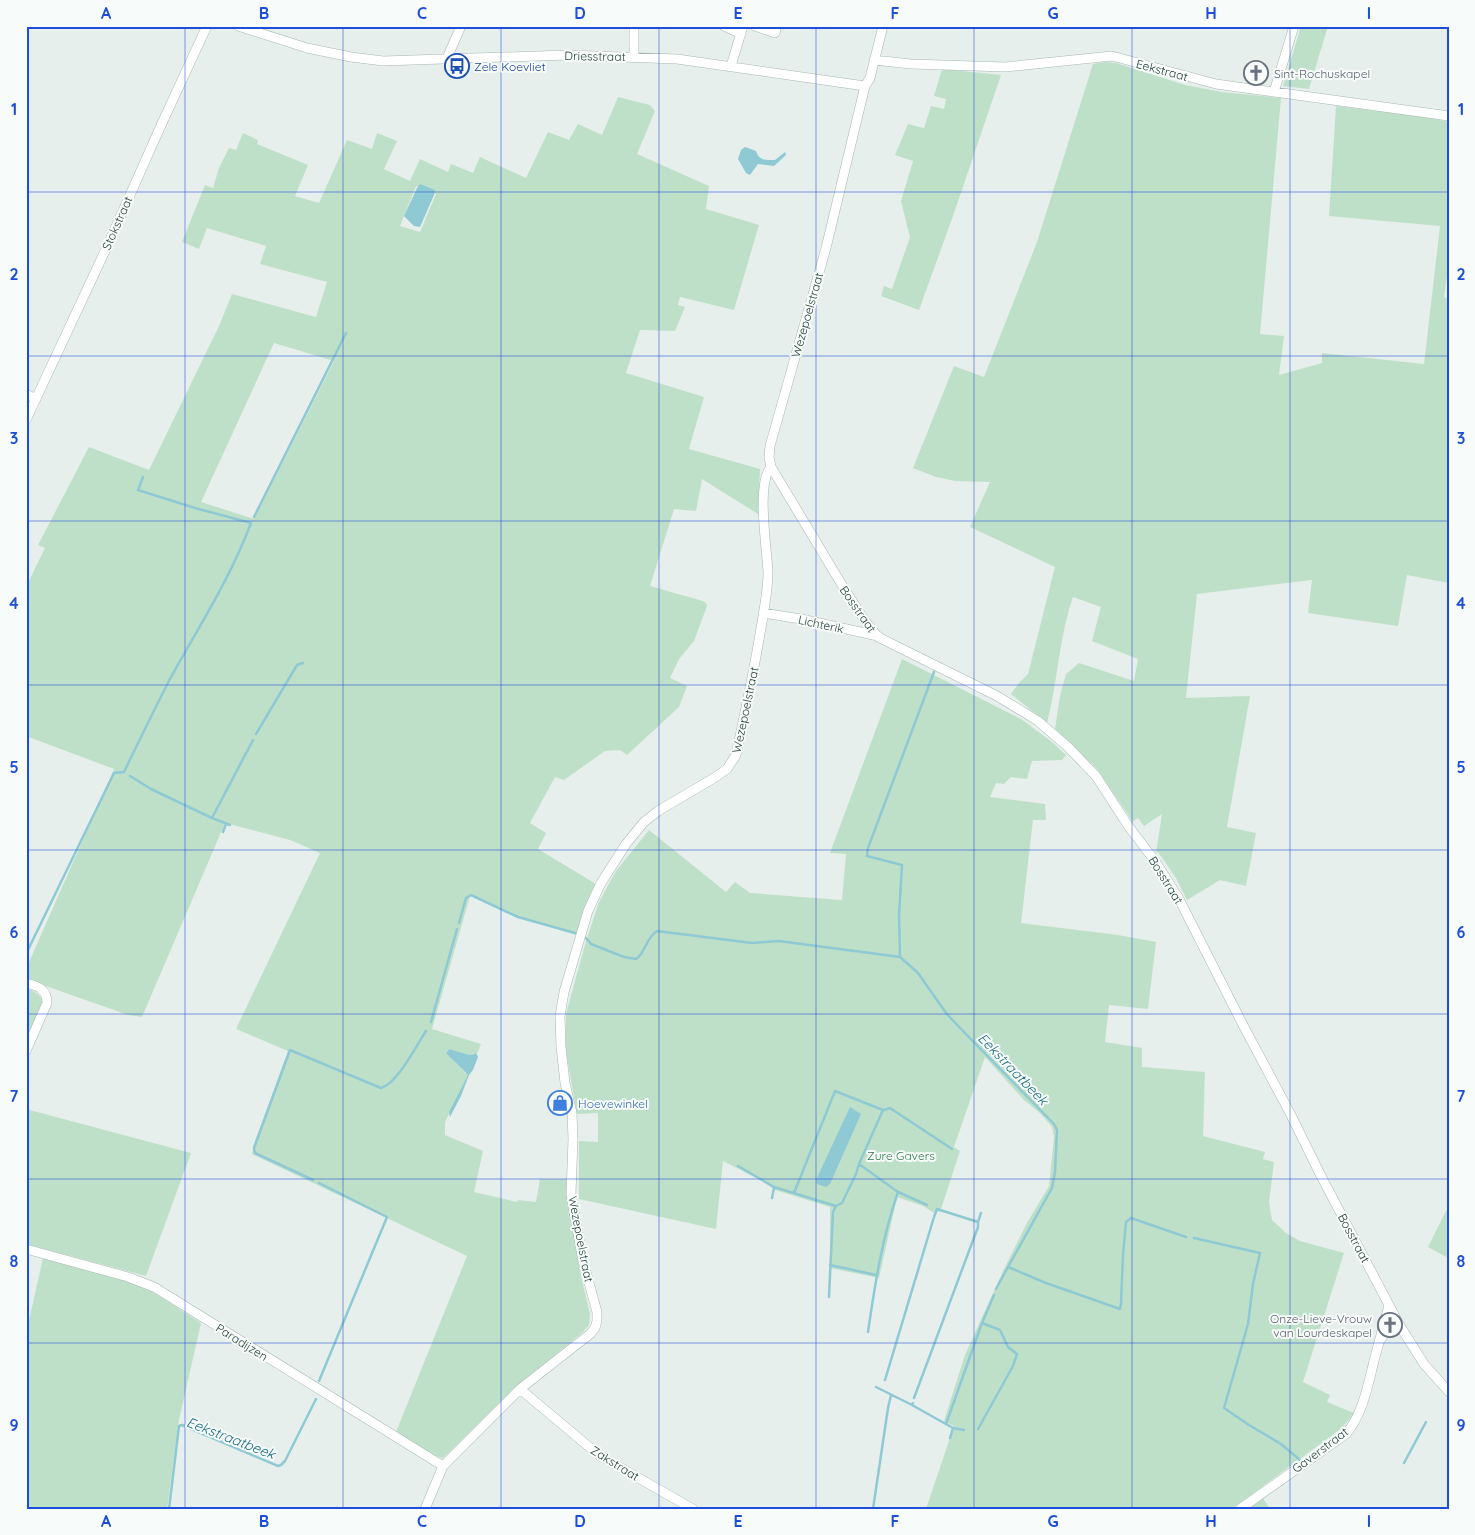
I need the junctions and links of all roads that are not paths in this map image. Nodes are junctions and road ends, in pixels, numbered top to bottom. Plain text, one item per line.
1 (207, 26) edge
2 (238, 26) edge
3 (461, 26) edge
4 (634, 26) edge
5 (724, 26) edge
6 (755, 26) edge
7 (883, 26) edge
8 (1294, 26) edge
9 (742, 30) edge
10 (775, 33) edge
11 (634, 56) junction
12 (447, 58) junction
13 (874, 60) junction
14 (731, 66) junction
15 (866, 86) junction
16 (1274, 92) junction
17 (1449, 116) edge
18 (26, 394) edge
19 (36, 399) junction
20 (26, 420) edge
21 (771, 467) junction
22 (763, 613) junction
23 (878, 636) junction
24 (26, 983) edge
25 (26, 1051) edge
26 (26, 1249) edge
27 (1389, 1305) junction
28 (1400, 1326) junction
29 (1379, 1342) junction
30 (520, 1390) junction
31 (1449, 1392) edge
32 (443, 1466) junction
33 (425, 1509) edge
34 (692, 1509) edge
35 (1240, 1509) edge

1 - 19 street, Stokstraat
2 - 12 street, Driesstraat
3 - 12 street
4 - 11 street
5 - 9 street
6 - 10 street
7 - 13 street, Wezepoelstraat
8 - 16 street
9 - 14 street
11 - 12 street, Driesstraat
11 - 14 street, Driesstraat
13 - 15 street, Wezepoelstraat
13 - 16 street, Eekstraat
14 - 15 street, Driesstraat
15 - 21 street, Wezepoelstraat
16 - 17 street, Eekstraat
18 - 19 street
19 - 20 street, Stokstraat
21 - 22 street, Wezepoelstraat
21 - 23 street, Bosstraat
22 - 23 street, Lichterik
22 - 30 street, Wezepoelstraat
23 - 27 street, Bosstraat
24 - 25 street
26 - 32 street, Paradijzen
27 - 28 street, Bosstraat
27 - 29 street, Gaverstraat
28 - 29 street
28 - 31 street, Bosstraat
29 - 35 street, Gaverstraat
30 - 32 street, Wezepoelstraat
30 - 34 street, Zakstraat
32 - 33 street, Wezepoelstraat

